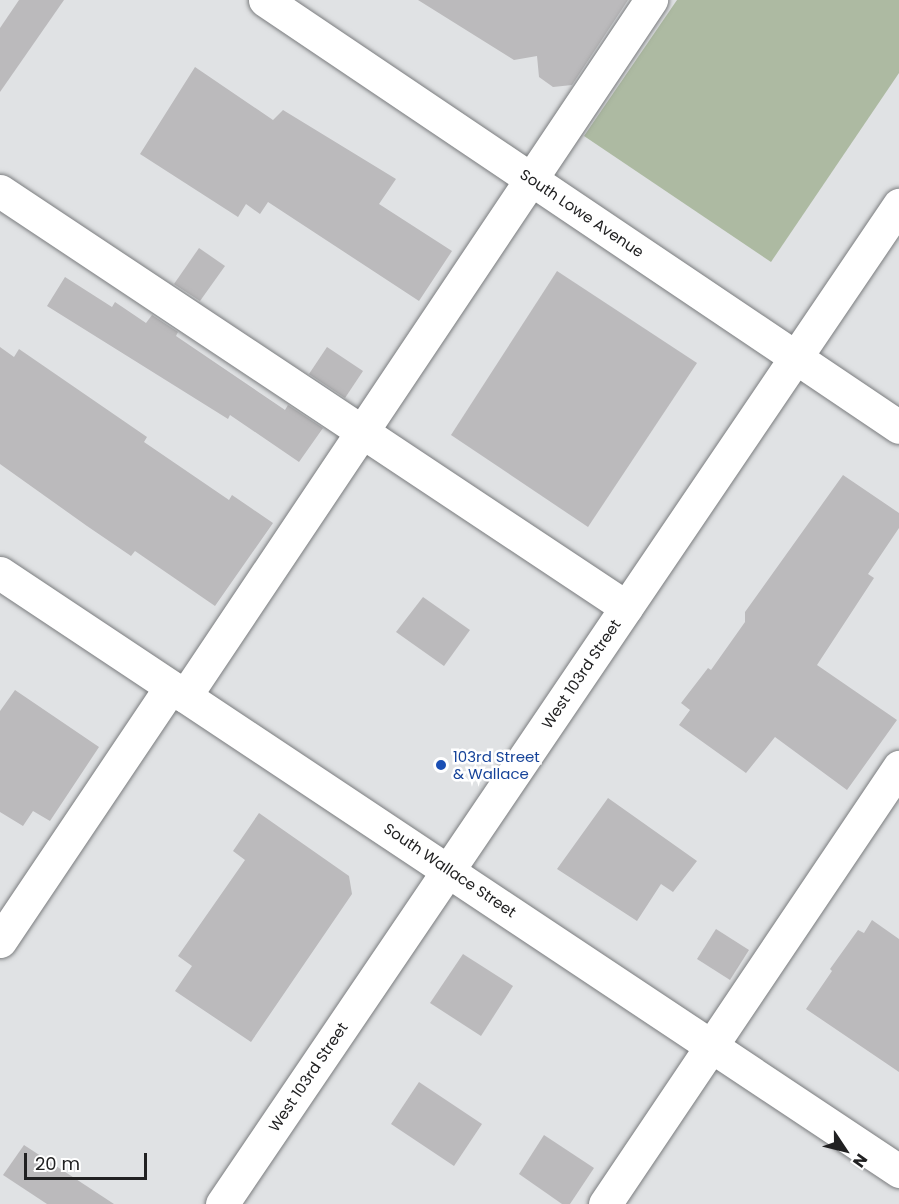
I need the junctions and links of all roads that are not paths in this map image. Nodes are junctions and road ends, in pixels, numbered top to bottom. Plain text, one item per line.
1 (265, 0) edge
2 (651, 0) edge
3 (531, 179) junction
4 (0, 191) edge
5 (899, 204) edge
6 (795, 357) junction
7 (899, 427) edge
8 (363, 431) junction
9 (0, 573) edge
10 (626, 607) junction
11 (178, 691) junction
12 (896, 778) edge
13 (449, 869) junction
14 (0, 941) edge
15 (712, 1045) junction
16 (899, 1171) edge
17 (222, 1204) edge
18 (605, 1204) edge

1 - 3 street, South Lowe Avenue
2 - 3 street
3 - 6 street, South Lowe Avenue
3 - 8 street
4 - 8 street
5 - 6 street, West 103rd Street
6 - 7 street, South Lowe Avenue
6 - 10 street, West 103rd Street
8 - 10 street
8 - 11 street
9 - 11 street, South Wallace Street
10 - 13 street, West 103rd Street
11 - 13 street, South Wallace Street
11 - 14 street
12 - 15 street
13 - 15 street, South Wallace Street
13 - 17 street, West 103rd Street
15 - 16 street, South Wallace Street
15 - 18 street

